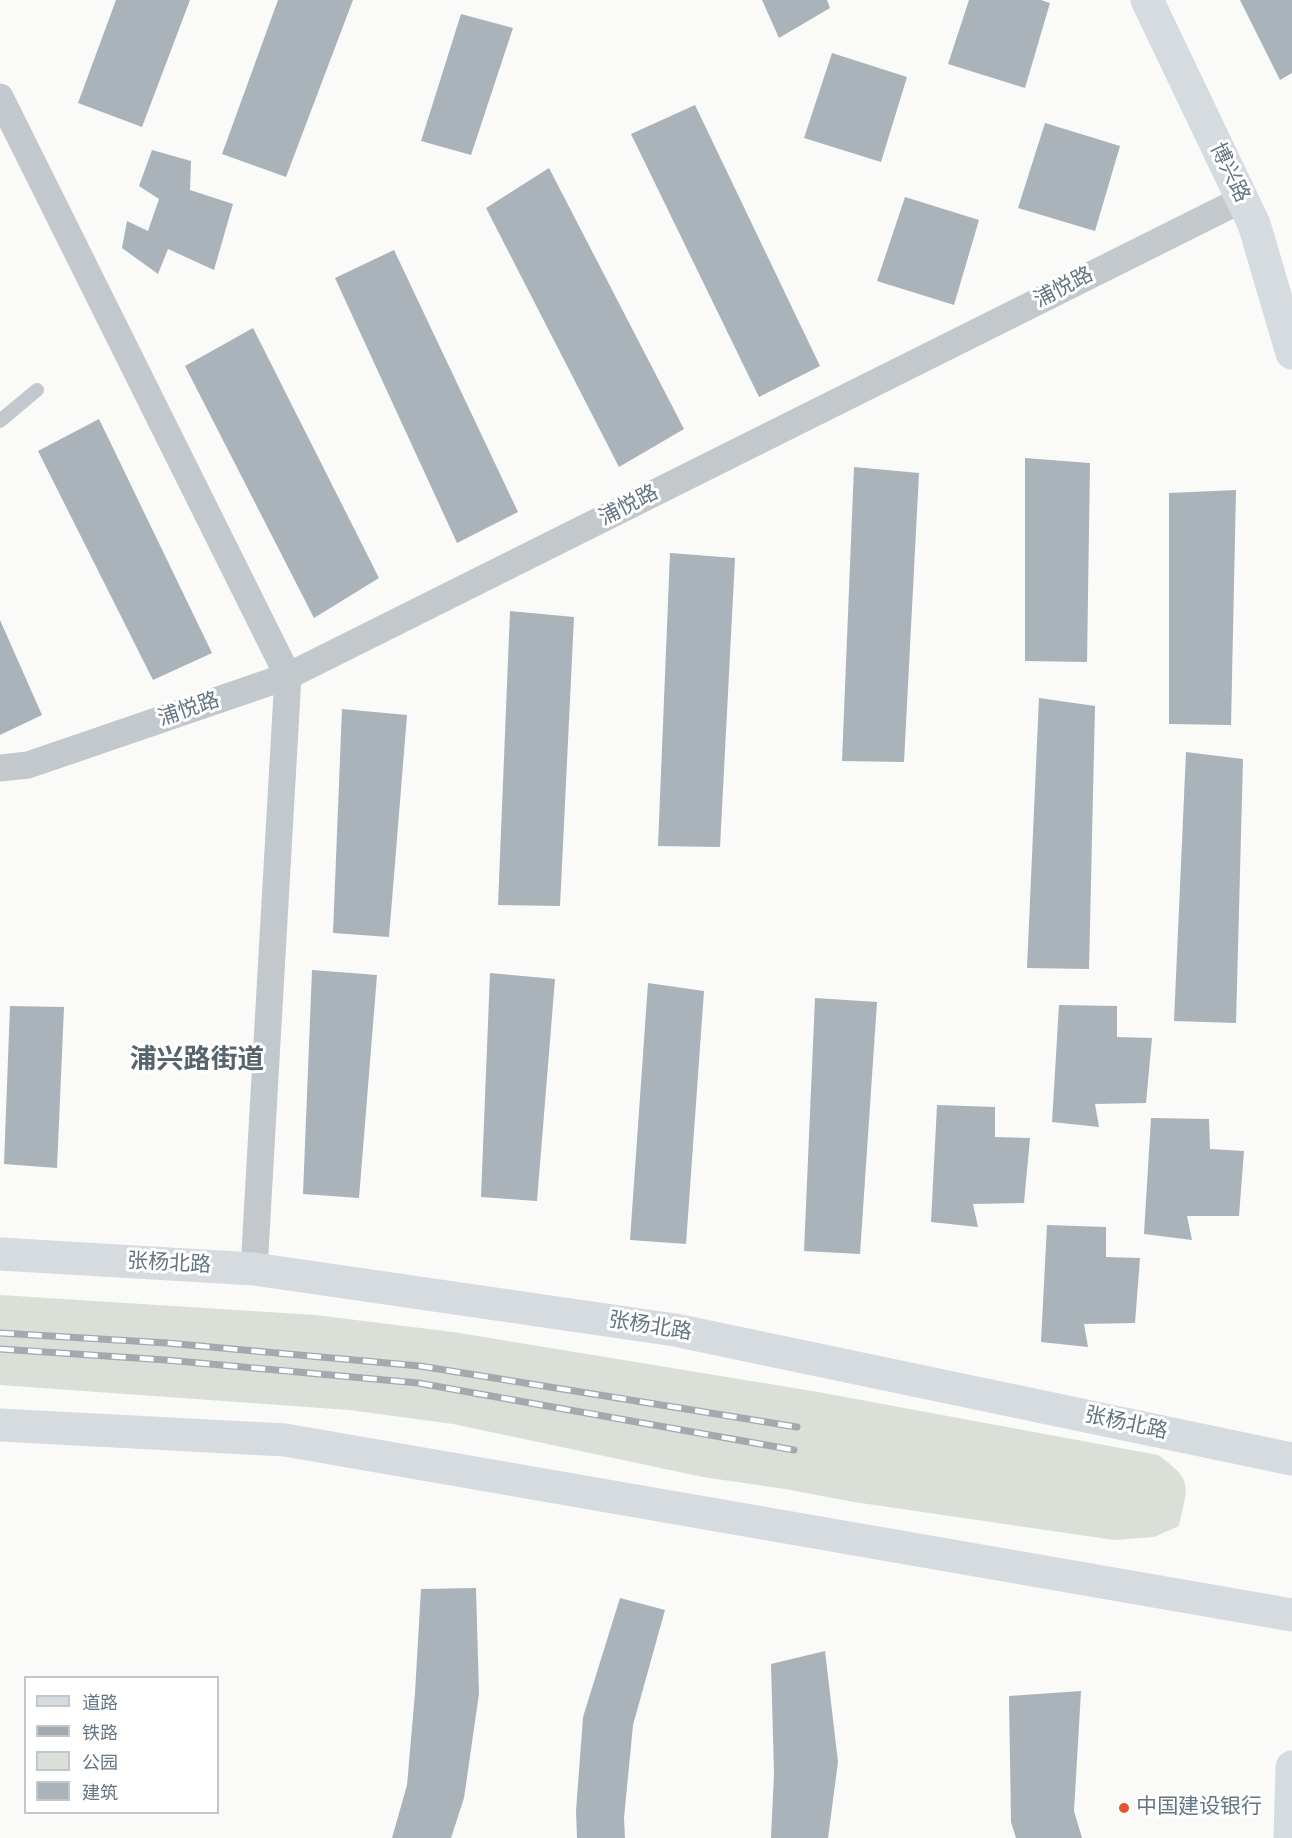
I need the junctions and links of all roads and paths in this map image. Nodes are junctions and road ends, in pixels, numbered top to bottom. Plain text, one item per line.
1 (1147, 0) edge
2 (0, 97) edge
3 (1241, 200) junction
4 (1292, 353) edge
5 (37, 390) dead end
6 (0, 421) edge
7 (288, 676) junction
8 (0, 768) edge
9 (0, 1254) edge
10 (254, 1269) junction
11 (0, 1425) edge
12 (1292, 1459) edge
13 (1292, 1615) edge
14 (1292, 1767) edge
15 (1290, 1838) edge

1 - 3 main road, 博兴路
2 - 7 street
3 - 4 main road, 博兴路
3 - 7 street, 浦悦路
5 - 6 lane
7 - 8 street, 浦悦路
7 - 10 street
9 - 10 main road, 张杨北路
10 - 12 main road, 张杨北路
11 - 13 main road
14 - 15 main road

